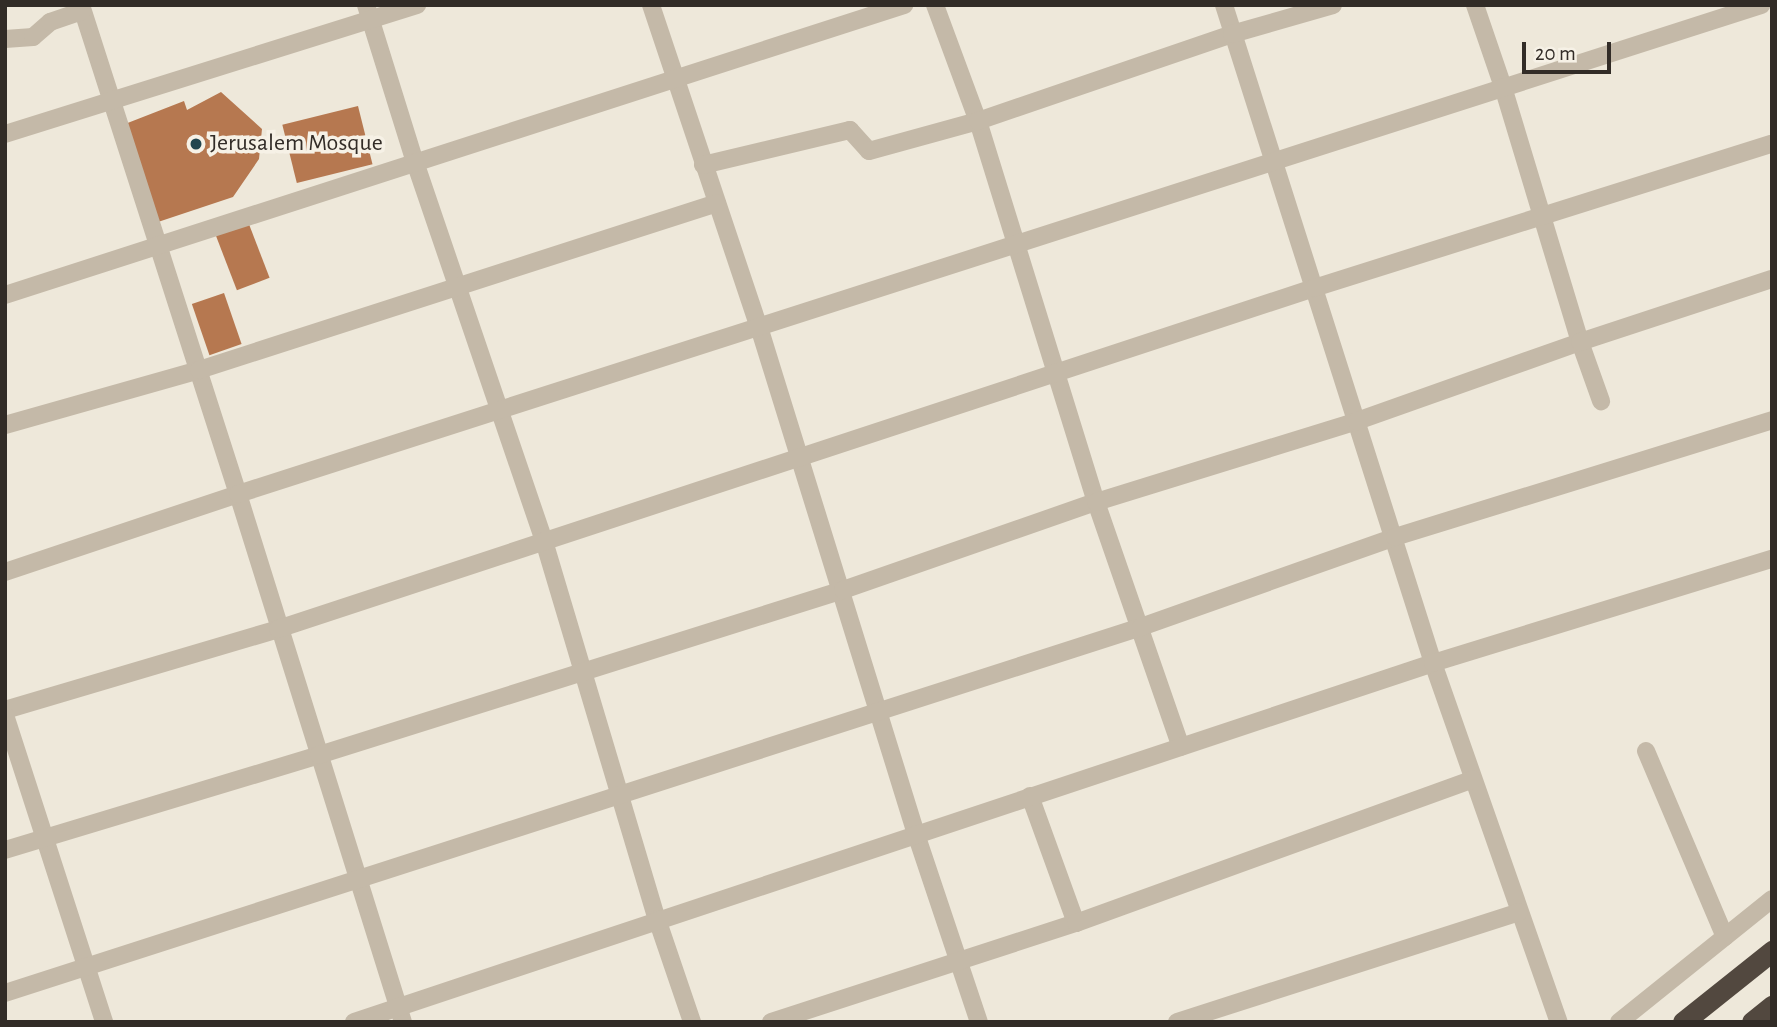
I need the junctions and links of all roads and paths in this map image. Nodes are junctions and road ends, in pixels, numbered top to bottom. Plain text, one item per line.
1 (417, 5) edge
2 (651, 5) edge
3 (904, 5) edge
4 (935, 5) edge
5 (1224, 5) edge
6 (1332, 5) edge
7 (1475, 5) edge
8 (1761, 5) edge
9 (81, 8) edge
10 (368, 13) edge
11 (1232, 34) junction
12 (5, 39) edge
13 (674, 81) junction
14 (1503, 87) junction
15 (111, 102) junction
16 (978, 121) junction
17 (5, 134) edge
18 (1772, 145) edge
19 (415, 162) junction
20 (1273, 164) junction
21 (703, 165) junction
22 (717, 203) junction
23 (1540, 219) junction
24 (157, 244) junction
25 (1015, 244) junction
26 (1772, 279) edge
27 (458, 287) junction
28 (1314, 288) junction
29 (5, 295) edge
30 (759, 327) junction
31 (1580, 342) junction
32 (199, 370) junction
33 (1057, 374) junction
34 (1601, 401) dead end
35 (498, 411) junction
36 (1772, 420) edge
37 (1357, 421) junction
38 (5, 425) edge
39 (798, 460) junction
40 (238, 494) junction
41 (1096, 502) junction
42 (1395, 537) junction
43 (544, 541) junction
44 (1772, 559) edge
45 (5, 572) edge
46 (843, 590) junction
47 (1141, 627) junction
48 (278, 629) junction
49 (1433, 663) junction
50 (584, 671) junction
51 (877, 711) junction
52 (5, 713) edge
53 (1181, 747) junction
54 (1646, 751) dead end
55 (319, 755) junction
56 (1474, 779) junction
57 (622, 796) junction
58 (1030, 796) junction
59 (916, 834) junction
60 (44, 837) junction
61 (5, 850) edge
62 (359, 881) junction
63 (1772, 899) edge
64 (1519, 912) junction
65 (657, 919) junction
66 (1076, 923) junction
67 (1726, 937) junction
68 (1772, 951) edge
69 (958, 959) junction
70 (85, 967) junction
71 (5, 993) edge
72 (1772, 1006) edge
73 (401, 1014) edge
74 (104, 1022) edge
75 (354, 1022) edge
76 (692, 1022) edge
77 (771, 1022) edge
78 (979, 1022) edge
79 (1177, 1022) edge
80 (1559, 1022) edge
81 (1619, 1022) edge
82 (1683, 1022) edge
83 (1752, 1022) edge

1 - 10 street
2 - 13 street
3 - 13 street
4 - 16 street
5 - 11 street
6 - 11 street
7 - 14 street
8 - 14 street
9 - 12 street
9 - 15 street
10 - 15 street
10 - 19 street
11 - 16 street
11 - 20 street
13 - 19 street
13 - 21 street
14 - 20 street
14 - 23 street
15 - 17 street
15 - 24 street
16 - 21 street
16 - 25 street
18 - 23 street
19 - 24 street
19 - 27 street
20 - 25 street
20 - 28 street
21 - 22 street
22 - 27 street
22 - 30 street
23 - 28 street
23 - 31 street
24 - 29 street
24 - 32 street
25 - 30 street
25 - 33 street
26 - 31 street
27 - 32 street
27 - 35 street
28 - 33 street
28 - 37 street
30 - 35 street
30 - 39 street
31 - 34 street
31 - 37 street
32 - 38 street
32 - 40 street
33 - 39 street
33 - 41 street
35 - 40 street
35 - 43 street
36 - 42 street
37 - 41 street
37 - 42 street
39 - 43 street
39 - 46 street
40 - 45 street
40 - 48 street
41 - 46 street
41 - 47 street
42 - 47 street
42 - 49 street
43 - 48 street
43 - 50 street
44 - 49 street
46 - 50 street
46 - 51 street
47 - 51 street
47 - 53 street
48 - 52 street
48 - 55 street
49 - 53 street
49 - 56 street
50 - 55 street
50 - 57 street
51 - 57 street
51 - 59 street
52 - 60 street
53 - 58 street
54 - 67 street
55 - 60 street
55 - 62 street
56 - 64 street
56 - 66 street
57 - 62 street
57 - 65 street
58 - 59 street
58 - 66 street
59 - 65 street
59 - 69 street
60 - 61 street
60 - 70 street
62 - 70 street
62 - 73 street
63 - 67 street
64 - 79 street
64 - 80 street
65 - 73 street
65 - 76 street
66 - 69 street
67 - 81 street
68 - 82 highway
69 - 77 street
69 - 78 street
70 - 71 street
70 - 74 street
72 - 83 highway
73 - 75 street

